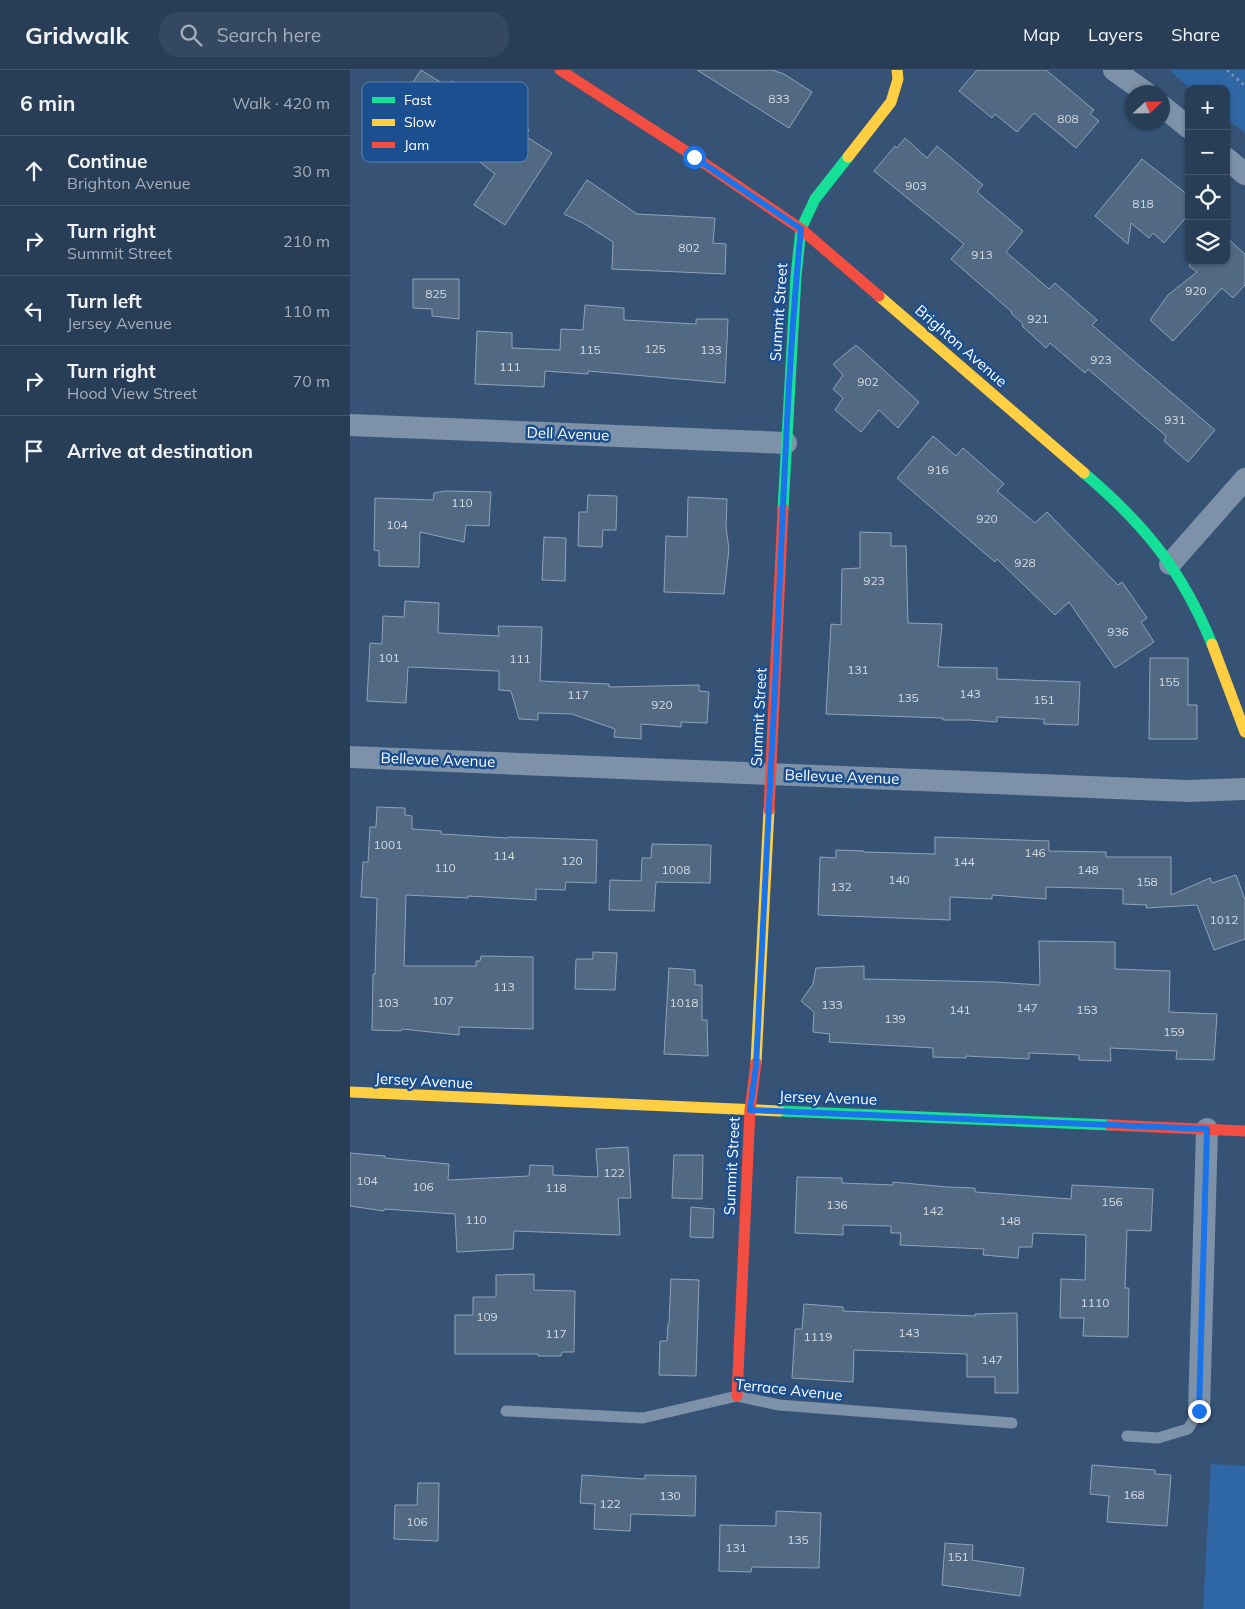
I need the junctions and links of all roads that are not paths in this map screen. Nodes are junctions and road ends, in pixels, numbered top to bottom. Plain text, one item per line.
1 (560, 70) edge
2 (897, 70) edge
3 (1114, 70) edge
4 (1135, 85) edge
5 (1170, 113) edge
6 (1185, 125) edge
7 (1230, 161) edge
8 (1245, 174) edge
9 (801, 229) junction
10 (350, 425) edge
11 (786, 443) junction
12 (1245, 479) edge
13 (1170, 564) junction
14 (1245, 732) edge
15 (350, 757) edge
16 (771, 774) junction
17 (1245, 790) edge
18 (350, 1092) edge
19 (750, 1110) junction
20 (1207, 1129) junction
21 (1245, 1131) edge
22 (737, 1396) junction
23 (506, 1411) dead end
24 (1199, 1411) joint
25 (1012, 1423) dead end
26 (1127, 1436) dead end

1 - 9 street, Brighton Avenue
2 - 9 street, Summit Street
3 - 4 street
5 - 6 street
7 - 8 street
9 - 11 street, Summit Street
9 - 13 street, Brighton Avenue
10 - 11 street, Dell Avenue
11 - 16 street, Summit Street
12 - 13 street
13 - 14 street, Brighton Avenue
15 - 16 street, Bellevue Avenue
16 - 17 street, Bellevue Avenue
16 - 19 street, Summit Street
18 - 19 street, Jersey Avenue
19 - 20 street, Jersey Avenue
19 - 22 street, Summit Street
20 - 21 street, Jersey Avenue
20 - 24 street
22 - 23 lane, Terrace Avenue
22 - 25 lane, Terrace Avenue
24 - 26 lane

